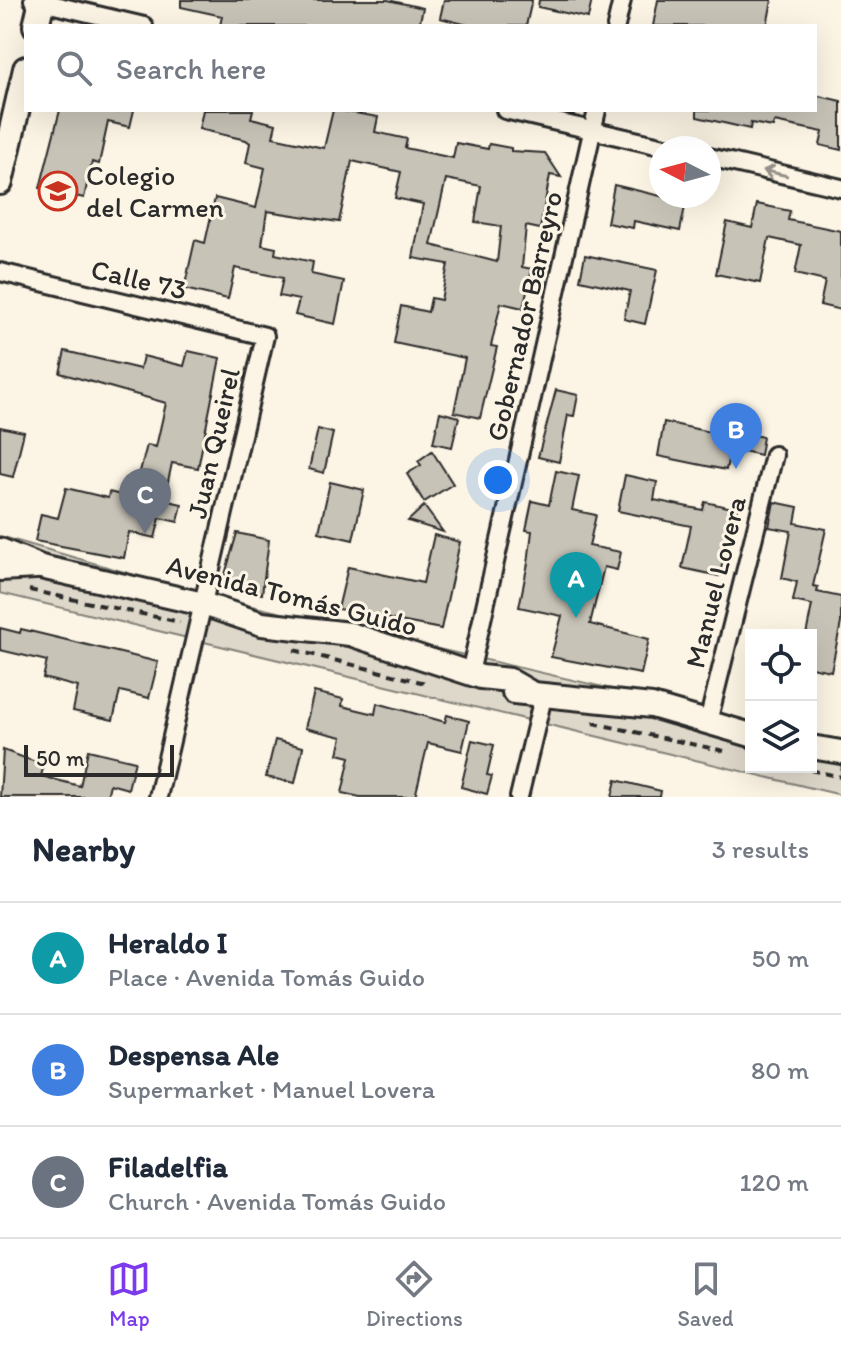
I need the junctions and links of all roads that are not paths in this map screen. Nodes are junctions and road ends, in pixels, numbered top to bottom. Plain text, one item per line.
1 (622, 0) edge
2 (39, 1) edge
3 (36, 24) edge
4 (136, 24) edge
5 (616, 24) edge
6 (24, 78) edge
7 (514, 112) edge
8 (596, 112) edge
9 (592, 130) junction
10 (649, 143) edge
11 (721, 160) edge
12 (0, 182) edge
13 (841, 188) edge
14 (0, 272) edge
15 (265, 336) joint
16 (774, 455) dead end
17 (0, 550) edge
18 (41, 567) junction
19 (0, 569) edge
20 (203, 604) junction
21 (475, 675) junction
22 (536, 692) junction
23 (708, 722) junction
24 (745, 733) edge
25 (817, 748) edge
26 (841, 752) edge
27 (158, 797) edge
28 (519, 797) edge

1 - 5 street
2 - 3 main road
2 - 4 street
6 - 12 main road
7 - 9 street
8 - 9 street, Gobernador Barreyro
9 - 10 street
9 - 21 street, Gobernador Barreyro
13 -> 11 street
14 - 15 street, Calle 73
15 - 20 street, Juan Queirel
16 - 23 street, Manuel Lovera
17 - 18 main road, Avenida Tomás Guido
18 - 19 main road, Avenida Tomás Guido
18 - 20 main road, Avenida Tomás Guido
20 - 21 main road, Avenida Tomás Guido
20 - 27 street, Juan Queirel
21 - 22 main road, Avenida Tomás Guido
22 - 23 main road, Avenida Tomás Guido
22 - 28 street
23 - 24 main road, Avenida Tomás Guido
25 - 26 main road

